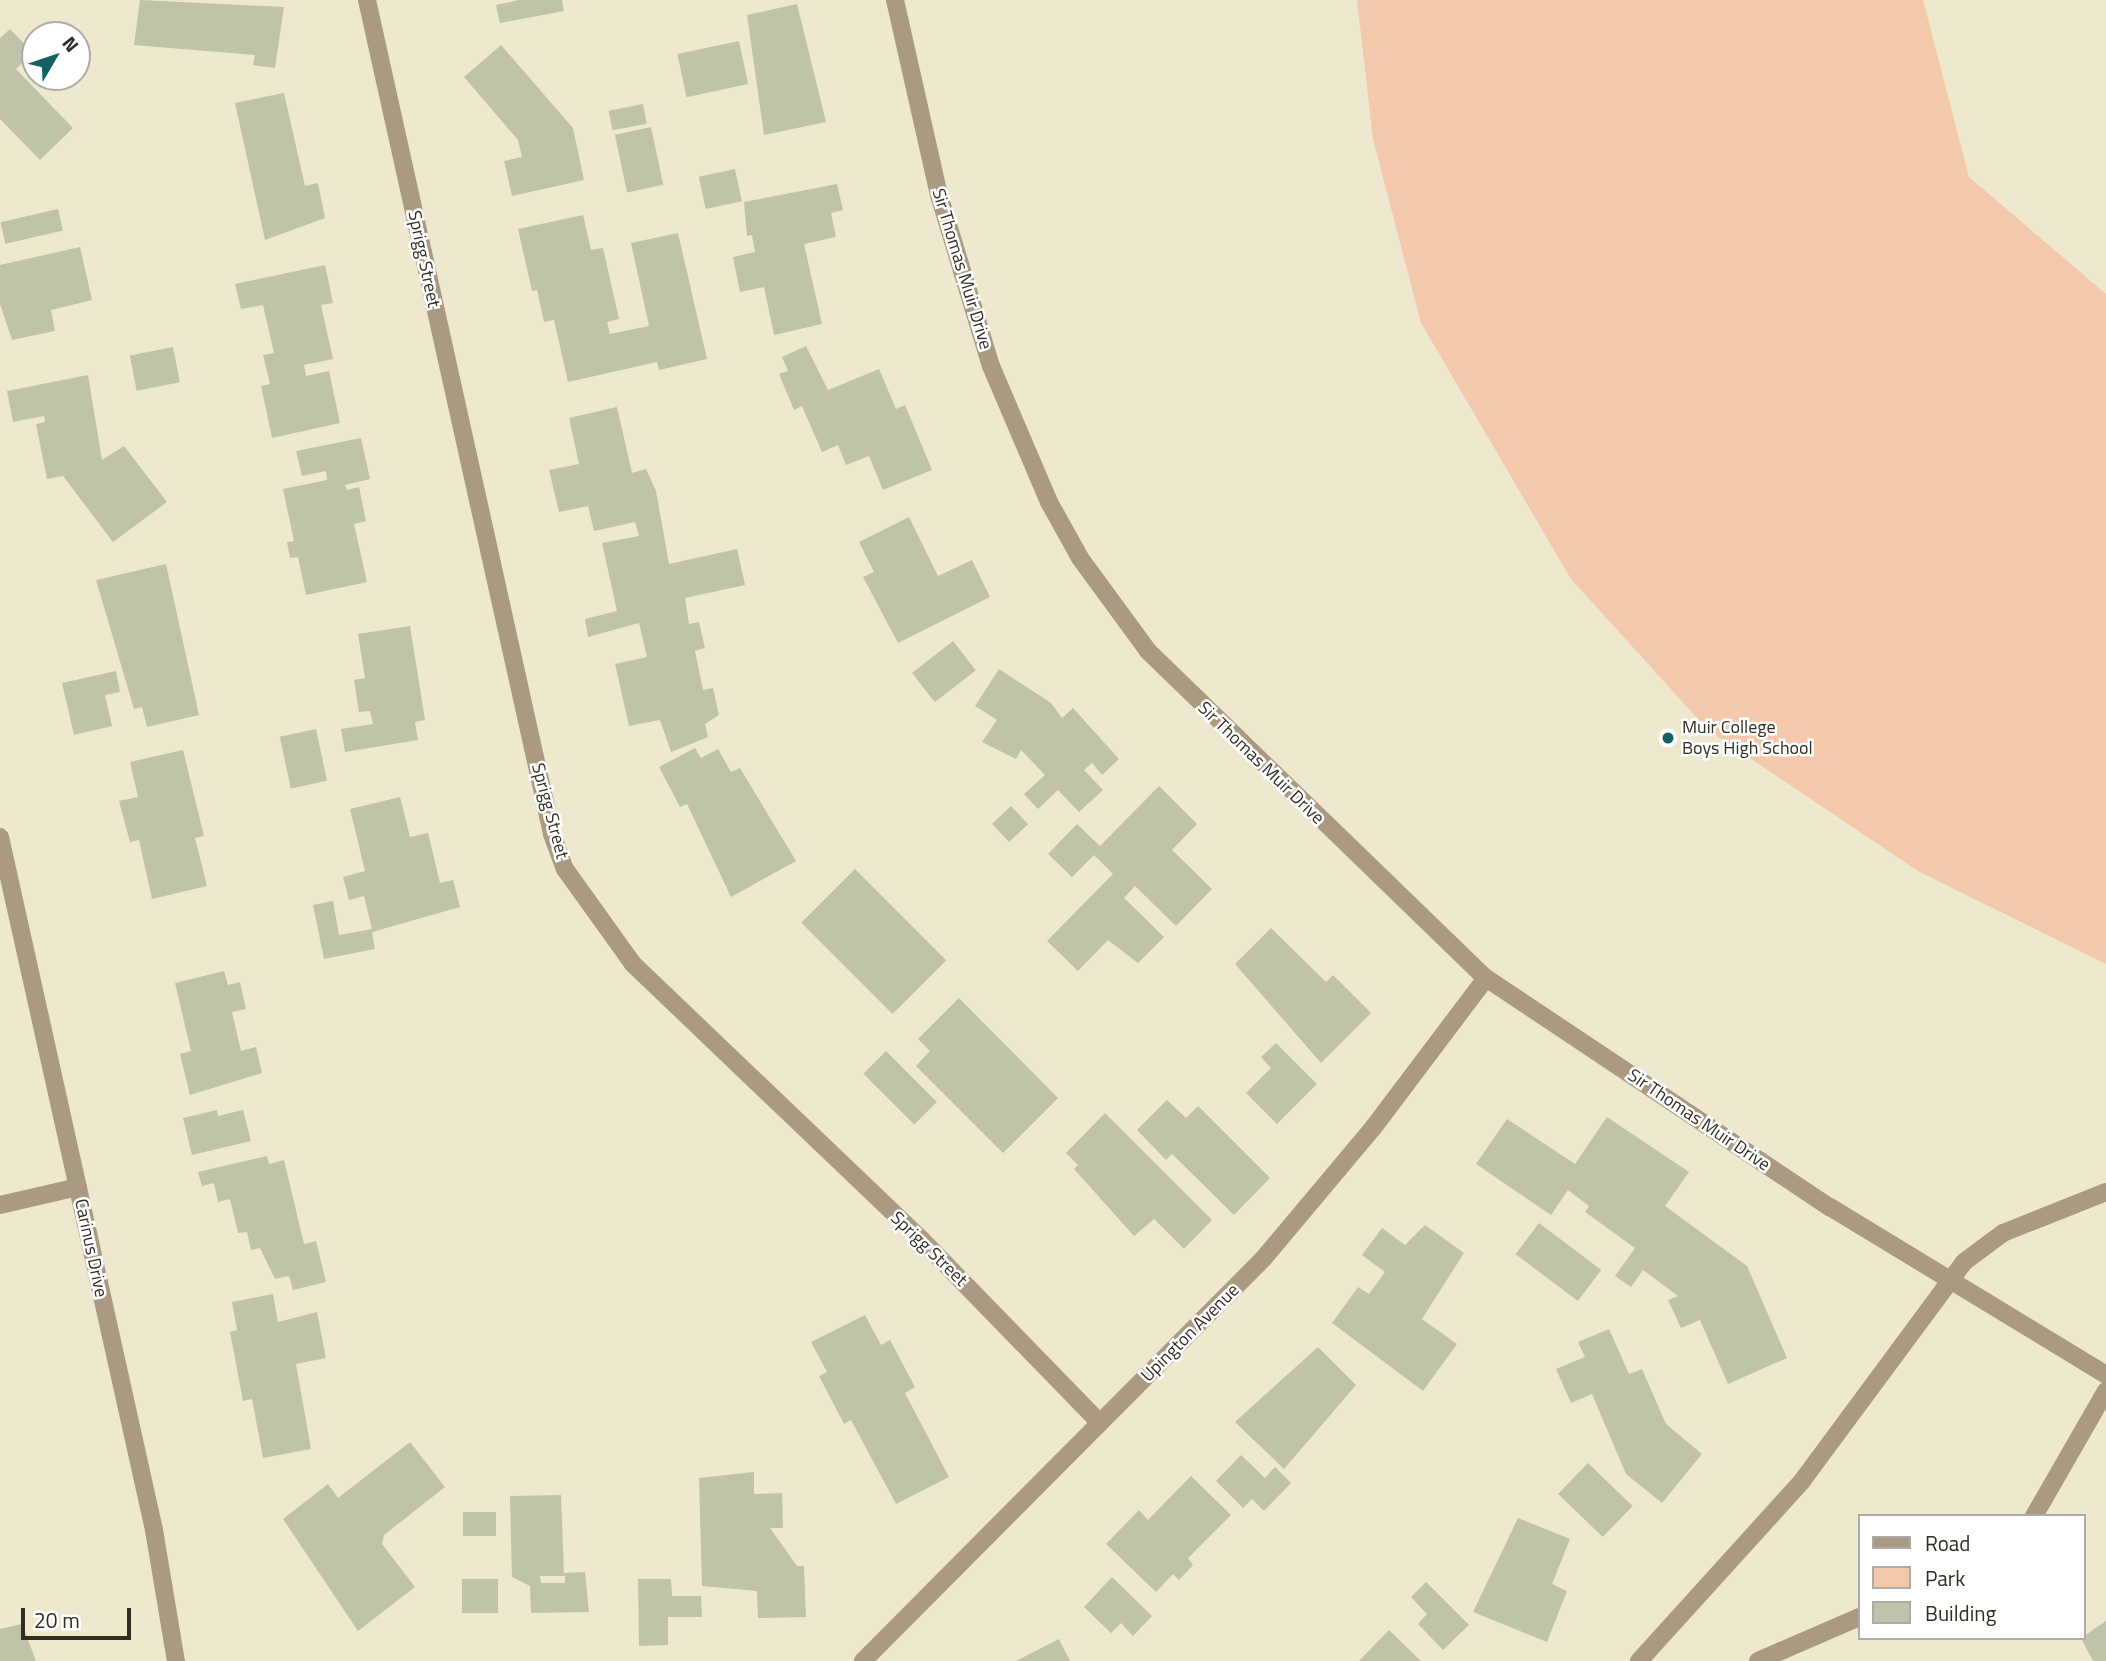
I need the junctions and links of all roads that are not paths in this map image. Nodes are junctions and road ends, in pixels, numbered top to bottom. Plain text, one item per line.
1 (367, 0) edge
2 (895, 0) edge
3 (0, 837) edge
4 (1486, 978) junction
5 (78, 1188) junction
6 (2106, 1192) edge
7 (0, 1205) edge
8 (1950, 1282) junction
9 (2106, 1376) edge
10 (2106, 1391) edge
11 (1100, 1423) junction
12 (2035, 1514) edge
13 (1857, 1618) edge
14 (176, 1661) edge
15 (863, 1661) edge
16 (1639, 1661) edge
17 (1758, 1661) edge

1 - 11 street, Sprigg Street
2 - 4 street, Sir Thomas Muir Drive
3 - 5 street, Carinus Drive
4 - 8 street, Sir Thomas Muir Drive
4 - 11 street, Upington Avenue
5 - 7 street
5 - 14 street, Carinus Drive
6 - 8 street
8 - 9 street, Sir Thomas Muir Drive
8 - 16 street
10 - 12 street
11 - 15 street, Upington Avenue
13 - 17 street

